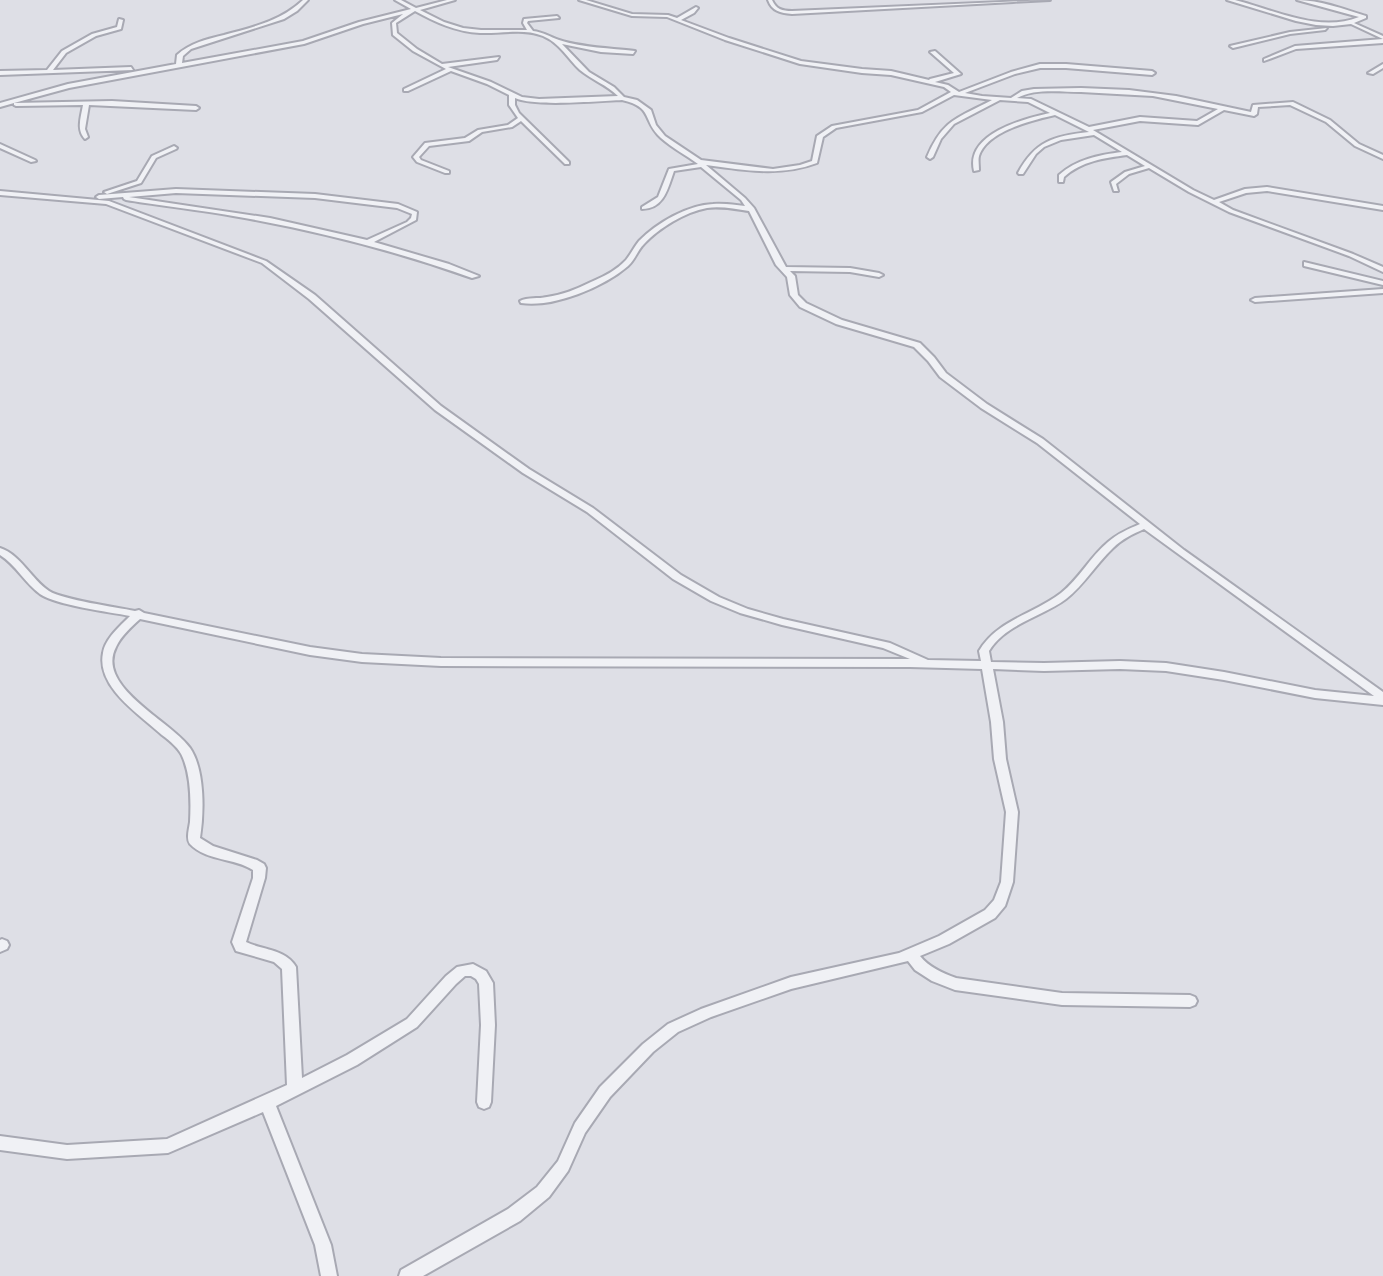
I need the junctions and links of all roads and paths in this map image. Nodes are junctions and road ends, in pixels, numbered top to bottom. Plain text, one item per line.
1 (306, 0) edge
2 (397, 0) edge
3 (453, 0) edge
4 (581, 0) edge
5 (770, 0) edge
6 (855, 0) edge
7 (1047, 0) edge
8 (1225, 0) edge
9 (1299, 0) edge
10 (696, 8) dead end
11 (412, 10) junction
12 (859, 11) junction
13 (557, 17) dead end
14 (121, 20) dead end
15 (677, 20) junction
16 (1355, 25) junction
17 (531, 32) junction
18 (1383, 39) edge
19 (555, 40) junction
20 (1233, 46) dead end
21 (633, 52) dead end
22 (933, 52) dead end
23 (497, 58) dead end
24 (1266, 60) dead end
25 (179, 65) junction
26 (441, 66) junction
27 (1383, 66) edge
28 (152, 70) junction
29 (449, 70) junction
30 (48, 72) junction
31 (0, 73) edge
32 (1152, 73) dead end
33 (1371, 73) dead end
34 (934, 84) junction
35 (406, 90) dead end
36 (959, 93) junction
37 (512, 95) junction
38 (622, 98) junction
39 (1013, 98) junction
40 (1000, 99) junction
41 (86, 103) junction
42 (0, 105) edge
43 (196, 108) dead end
44 (1222, 108) junction
45 (1058, 113) junction
46 (520, 119) junction
47 (1091, 131) junction
48 (85, 137) dead end
49 (0, 146) edge
50 (174, 148) dead end
51 (1130, 153) junction
52 (930, 157) dead end
53 (1383, 157) edge
54 (33, 161) dead end
55 (567, 163) dead end
56 (700, 164) junction
57 (1150, 166) junction
58 (976, 170) dead end
59 (447, 172) dead end
60 (1021, 173) dead end
61 (1061, 181) dead end
62 (1116, 190) dead end
63 (0, 194) edge
64 (114, 196) junction
65 (89, 199) junction
66 (1214, 202) junction
67 (644, 208) dead end
68 (1383, 208) edge
69 (752, 210) junction
70 (369, 242) junction
71 (1307, 264) dead end
72 (785, 269) junction
73 (1383, 270) edge
74 (879, 275) dead end
75 (475, 276) dead end
76 (1383, 283) edge
77 (1383, 291) edge
78 (1254, 300) dead end
79 (524, 301) dead end
80 (1146, 525) junction
81 (0, 551) edge
82 (139, 614) junction
83 (929, 663) junction
84 (987, 666) junction
85 (1383, 697) edge
86 (1383, 701) edge
87 (911, 954) junction
88 (1190, 1001) dead end
89 (295, 1090) junction
90 (484, 1102) dead end
91 (267, 1104) junction
92 (0, 1143) edge
93 (329, 1276) edge
94 (407, 1276) edge

1 - 25 street
2 - 11 street
3 - 11 street
4 - 15 street
5 - 12 street
6 - 12 street
7 - 12 street
8 - 16 street
9 - 16 street
10 - 15 street
11 - 17 street
11 - 25 street
11 - 26 street
13 - 17 street
14 - 30 street
15 - 34 street
16 - 18 street
16 - 20 street
17 - 19 street
18 - 24 street
19 - 21 street
19 - 38 street
22 - 34 street
23 - 26 street
25 - 28 street
26 - 29 street
27 - 33 street
28 - 30 street
28 - 42 street
29 - 35 street
29 - 37 street
30 - 31 street
32 - 36 street
34 - 36 street
36 - 40 street
36 - 56 street
37 - 38 street
37 - 46 street
38 - 56 street
39 - 40 street
39 - 44 street
39 - 45 street
40 - 52 street
41 - 42 street
41 - 43 street
41 - 48 street
44 - 47 street
44 - 53 street
45 - 47 street
45 - 58 street
46 - 55 street
46 - 59 street
47 - 51 street
47 - 60 street
49 - 54 street
50 - 65 street
51 - 57 street
51 - 61 street
56 - 67 street
56 - 69 street
57 - 62 street
57 - 66 street
63 - 65 street
64 - 65 street
64 - 70 street
64 - 70 street
65 - 83 street
66 - 68 street
66 - 73 street
69 - 72 street
69 - 79 street
70 - 75 street
71 - 76 street
72 - 74 street
72 - 80 street
77 - 78 street
80 - 84 street
80 - 85 street
81 - 82 street
82 - 83 street
82 - 89 street
83 - 84 street
84 - 86 street
84 - 87 street
87 - 88 street
87 - 94 street
89 - 90 street
89 - 91 street
91 - 92 street
91 - 93 street

